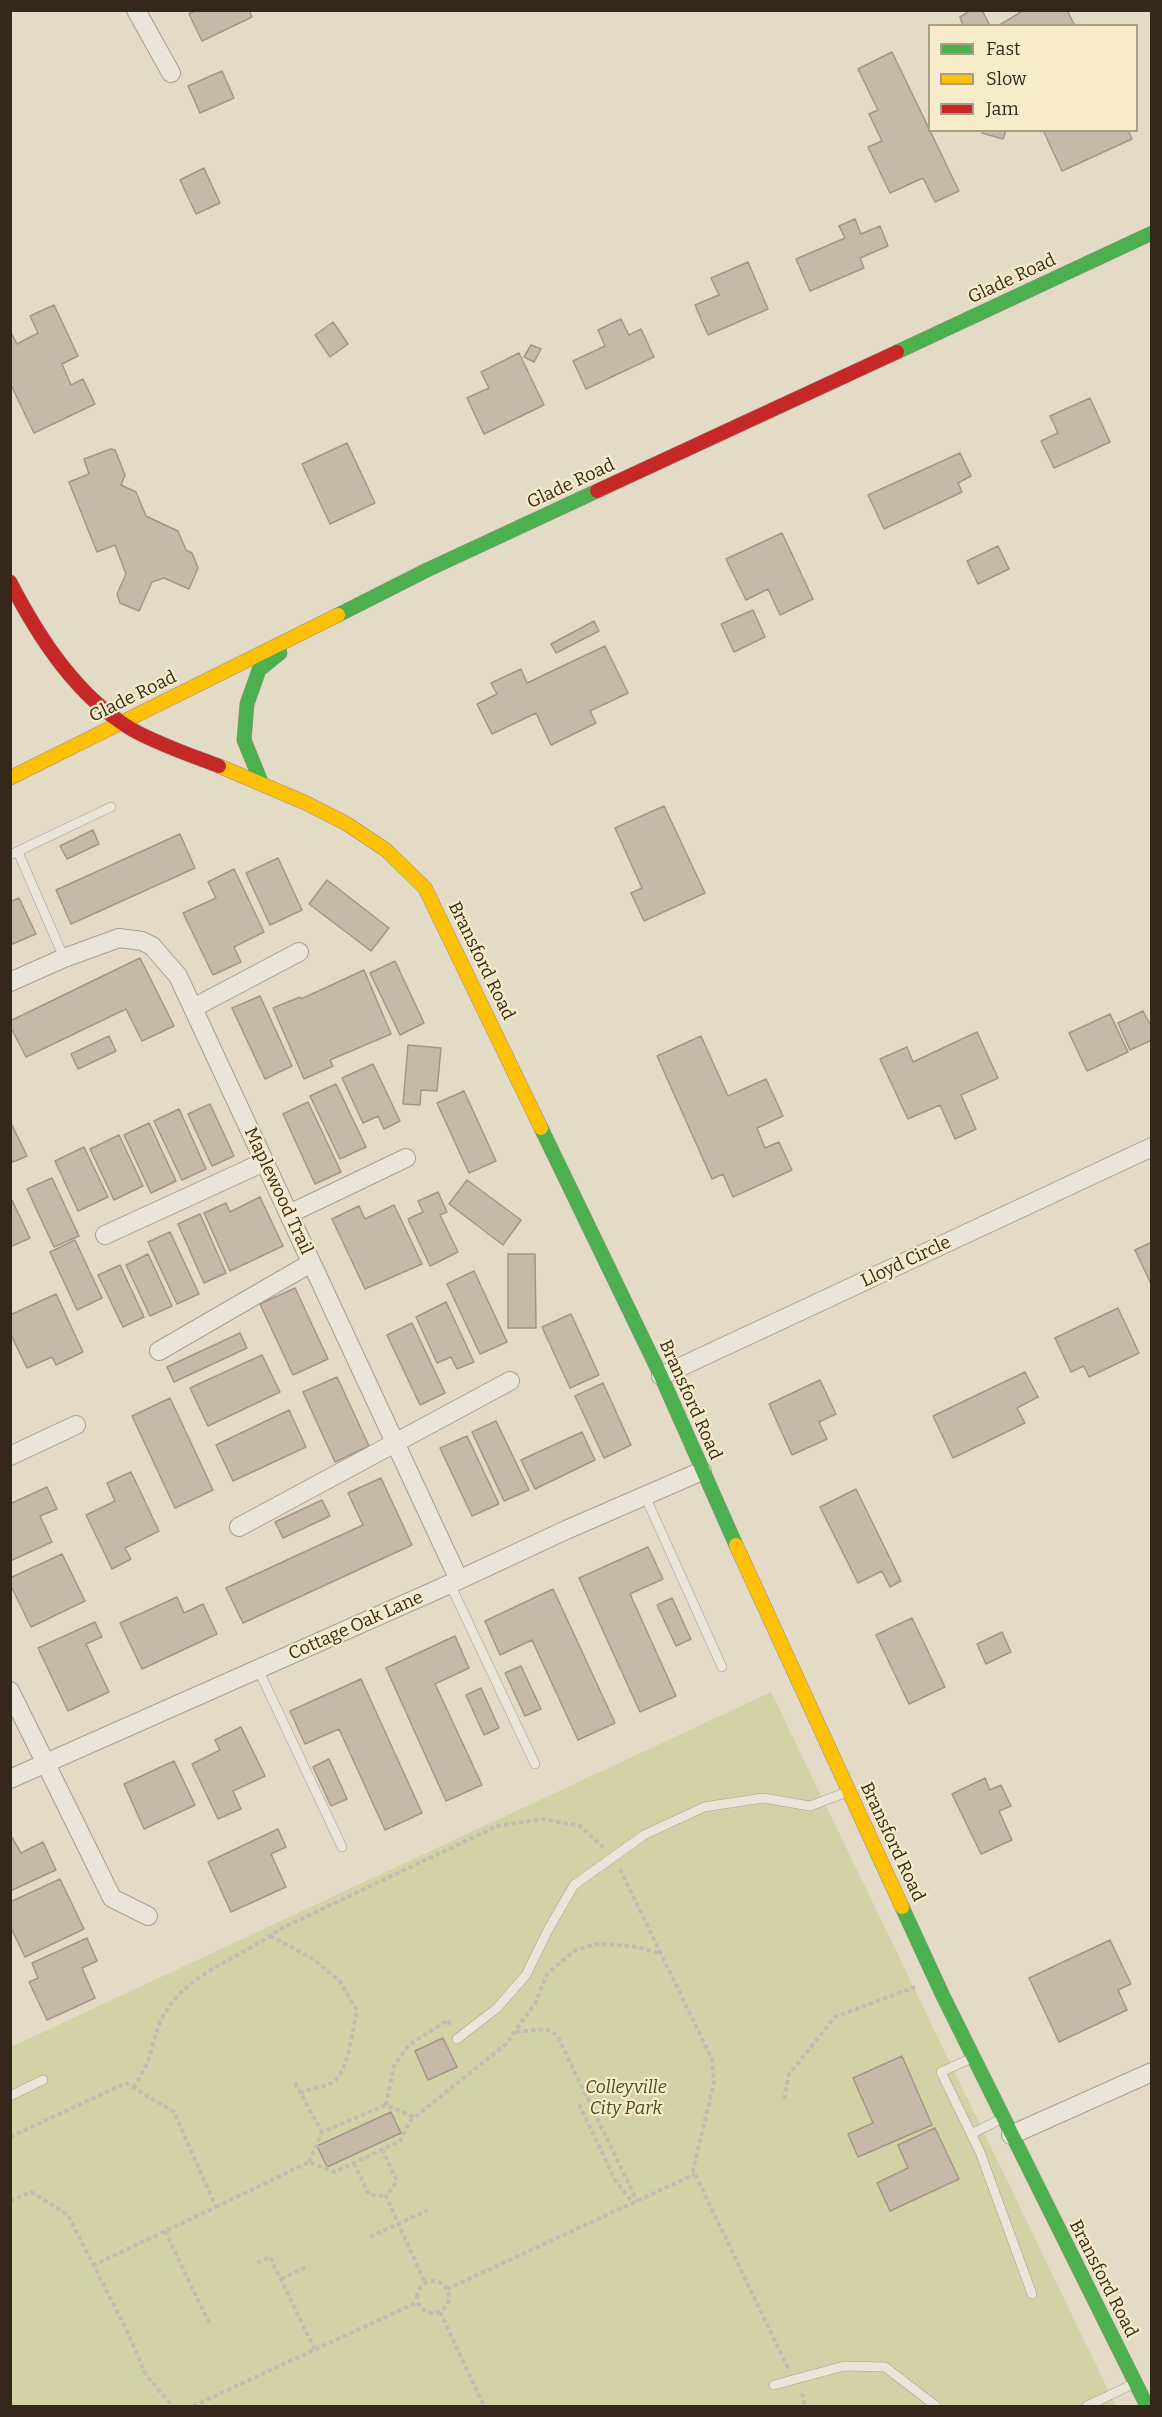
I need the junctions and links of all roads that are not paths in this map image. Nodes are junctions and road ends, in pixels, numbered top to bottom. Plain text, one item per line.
1 (136, 10) edge
2 (171, 73) dead end
3 (1152, 233) edge
4 (10, 582) edge
5 (304, 633) junction
6 (121, 722) junction
7 (10, 778) edge
8 (262, 784) junction
9 (111, 807) dead end
10 (14, 854) edge
11 (298, 952) dead end
12 (64, 958) junction
13 (10, 982) edge
14 (193, 1008) junction
15 (1152, 1148) edge
16 (406, 1158) dead end
17 (264, 1162) junction
18 (288, 1214) junction
19 (105, 1235) dead end
20 (311, 1263) junction
21 (159, 1351) dead end
22 (661, 1376) junction
23 (510, 1381) dead end
24 (76, 1425) dead end
25 (395, 1443) junction
26 (10, 1456) edge
27 (702, 1471) junction
28 (645, 1496) junction
29 (239, 1527) dead end
30 (454, 1582) junction
31 (722, 1667) dead end
32 (258, 1669) junction
33 (10, 1691) edge
34 (47, 1762) junction
35 (535, 1764) dead end
36 (10, 1779) edge
37 (849, 1791) junction
38 (342, 1847) dead end
39 (148, 1916) dead end
40 (457, 2039) road end
41 (973, 2058) junction
42 (1152, 2072) edge
43 (43, 2080) dead end
44 (10, 2096) edge
45 (1003, 2118) junction
46 (971, 2134) junction
47 (1011, 2135) junction
48 (1032, 2294) dead end
49 (1135, 2383) junction
50 (774, 2385) dead end
51 (936, 2406) edge
52 (1087, 2406) edge
53 (1146, 2406) edge

1 - 2 street
3 - 5 street, Glade Road
4 - 6 street, Bransford Road
5 - 6 street, Glade Road
5 - 8 street
6 - 7 street, Glade Road
6 - 8 street, Bransford Road
8 - 22 street, Bransford Road
9 - 10 lane
10 - 12 lane
11 - 14 street
12 - 13 street, Maplewood Trail
12 - 14 street, Maplewood Trail
14 - 17 street, Maplewood Trail
15 - 22 street, Lloyd Circle
16 - 18 street
17 - 18 street, Maplewood Trail
17 - 19 street
18 - 20 street, Maplewood Trail
20 - 21 street
20 - 25 street, Maplewood Trail
22 - 27 street, Bransford Road
23 - 25 street
24 - 26 street
25 - 29 street
25 - 30 street, Maplewood Trail
27 - 28 street, Cottage Oak Lane
27 - 37 street, Bransford Road
28 - 30 street, Cottage Oak Lane
28 - 31 lane
30 - 32 street, Cottage Oak Lane
30 - 35 lane
32 - 34 street, Cottage Oak Lane
32 - 38 lane
33 - 34 street
34 - 36 street, Cottage Oak Lane
34 - 39 street
37 - 40 lane
37 - 41 street, Bransford Road
41 - 45 street, Bransford Road
41 - 46 lane
42 - 47 street
43 - 44 lane
45 - 46 lane
45 - 47 street, Bransford Road
46 - 48 lane
47 - 49 street, Bransford Road
49 - 52 lane
49 - 53 street, Bransford Road
50 - 51 lane

